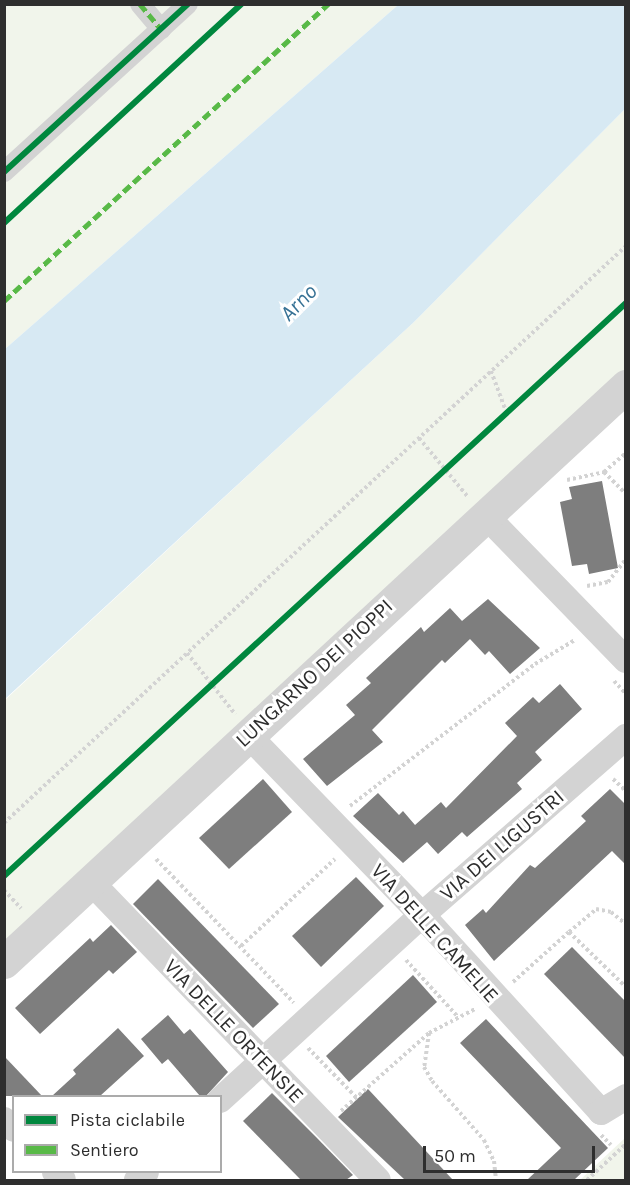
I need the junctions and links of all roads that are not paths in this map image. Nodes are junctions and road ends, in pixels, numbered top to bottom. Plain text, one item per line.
1 (140, 4) edge
2 (188, 4) edge
3 (160, 29) junction
4 (4, 171) edge
5 (626, 386) edge
6 (485, 516) junction
7 (626, 660) edge
8 (244, 727) junction
9 (626, 737) edge
10 (90, 881) junction
11 (422, 915) junction
12 (4, 962) edge
13 (262, 1061) junction
14 (626, 1097) edge
15 (222, 1098) edge
16 (378, 1180) edge

1 - 3 street
2 - 3 street
3 - 4 street
5 - 6 street, LUNGARNO DEI PIOPPI
6 - 7 street
6 - 8 street, LUNGARNO DEI PIOPPI
8 - 10 street, LUNGARNO DEI PIOPPI
8 - 11 street, VIA DELLE CAMELIE
9 - 11 street, VIA DEI LIGUSTRI
10 - 12 street, LUNGARNO DEI PIOPPI
10 - 13 street, VIA DELLE ORTENSIE
11 - 13 street, VIA DEI LIGUSTRI
11 - 14 street, VIA DELLE CAMELIE
13 - 15 street, VIA DEI LIGUSTRI
13 - 16 street, VIA DELLE ORTENSIE

